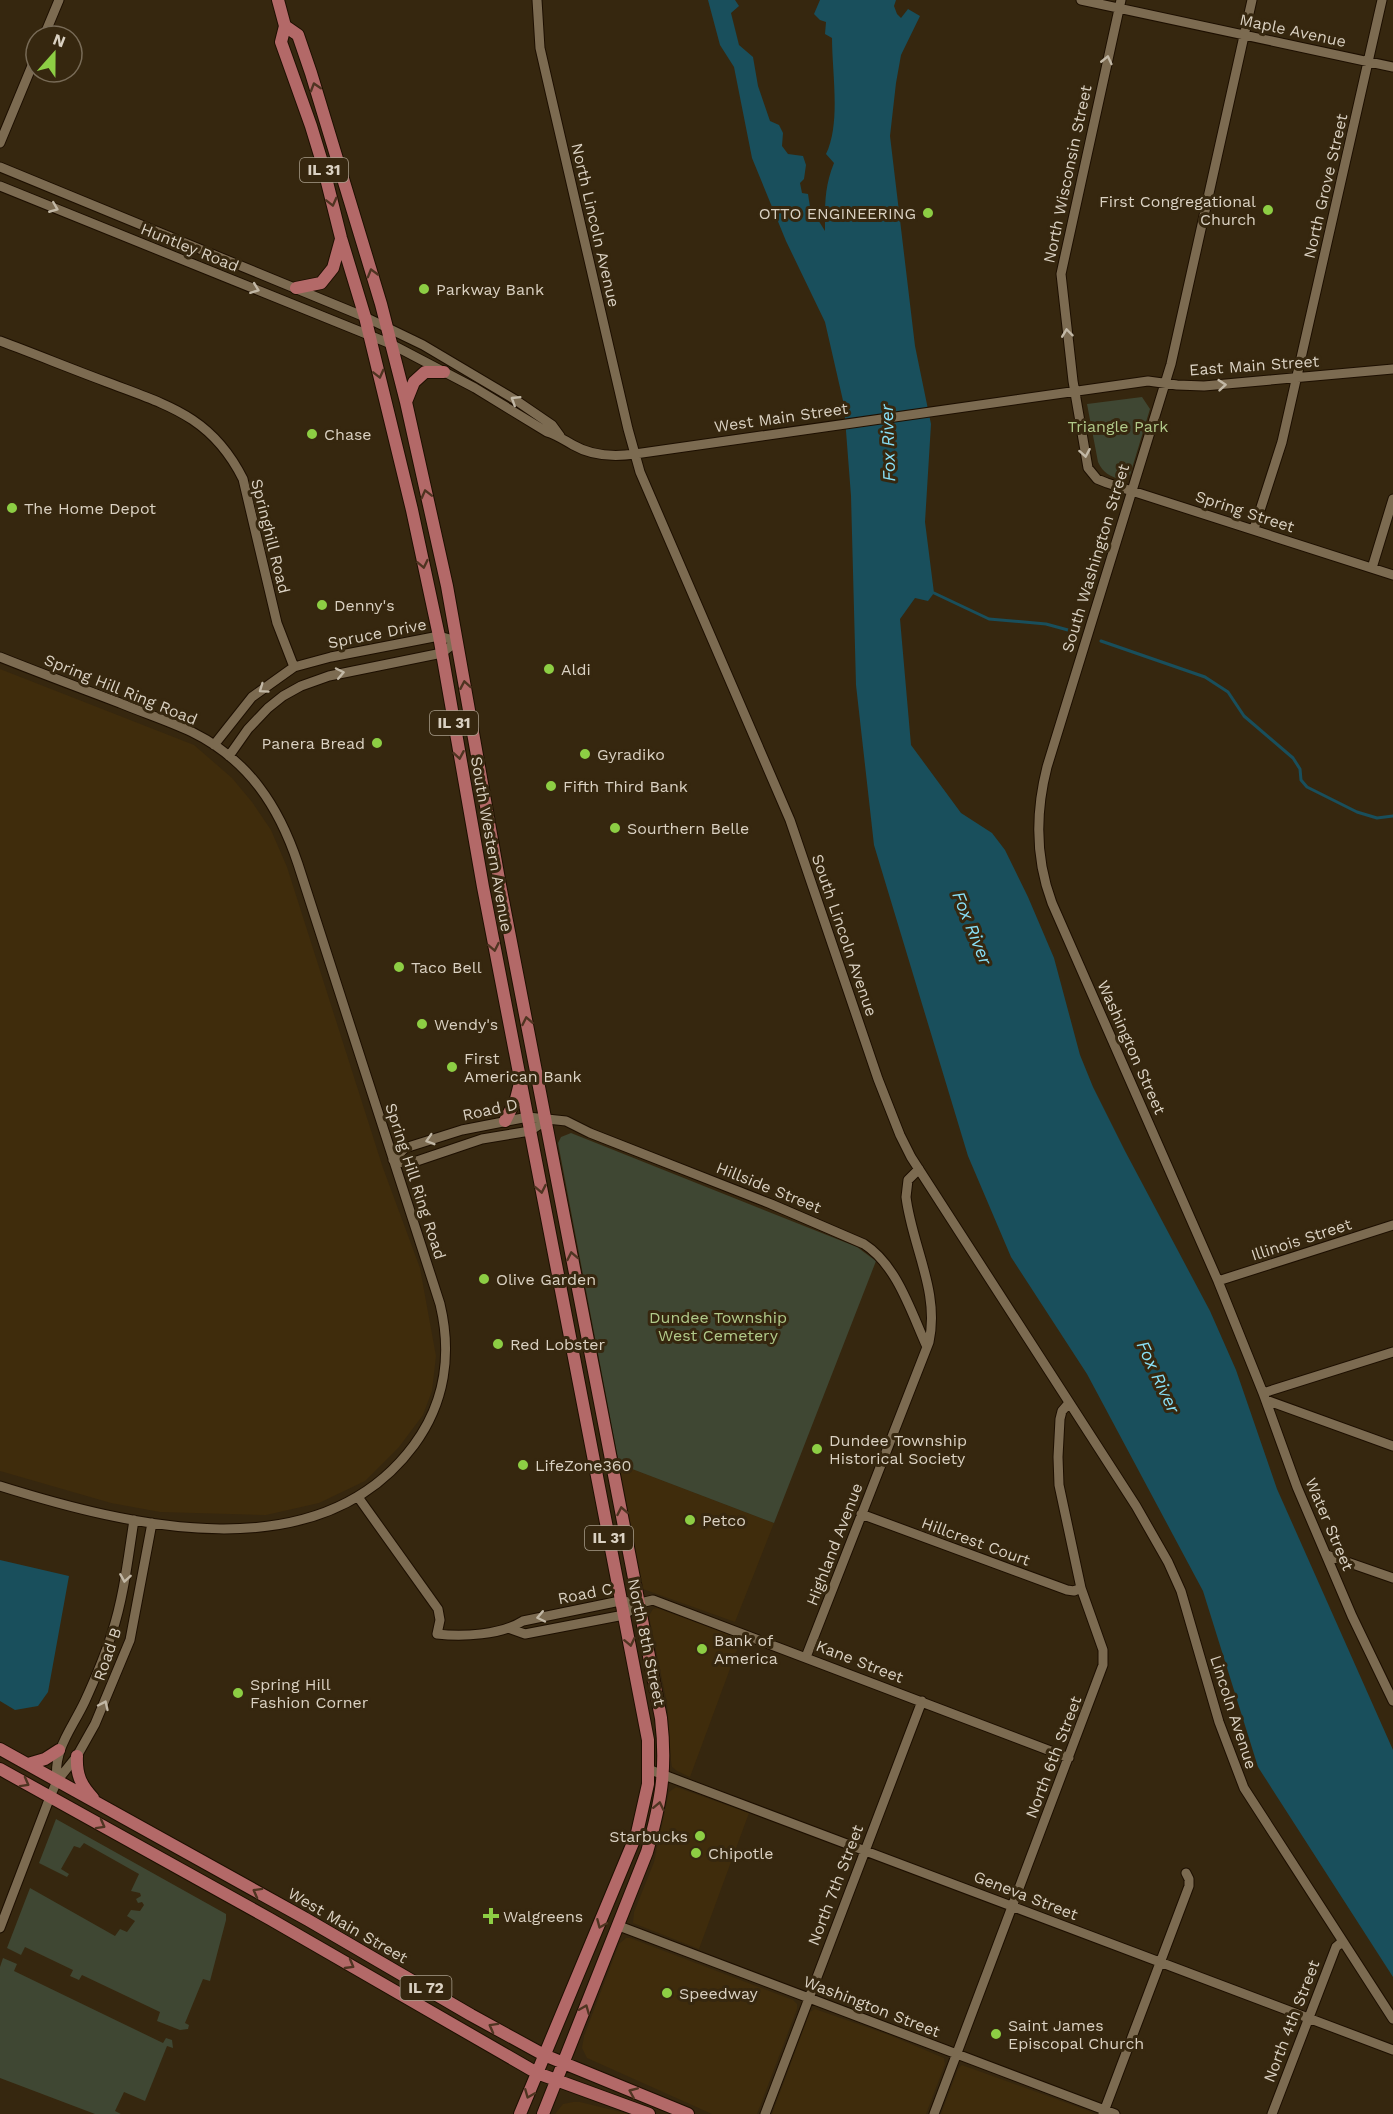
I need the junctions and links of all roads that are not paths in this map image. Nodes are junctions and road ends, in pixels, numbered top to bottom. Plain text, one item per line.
1 (59, 0) edge
2 (278, 0) edge
3 (537, 0) edge
4 (1081, 0) edge
5 (1252, 0) edge
6 (1382, 0) edge
7 (1120, 4) edge
8 (49, 24) edge
9 (285, 26) junction
10 (1244, 35) junction
11 (1368, 62) junction
12 (1393, 67) edge
13 (24, 84) edge
14 (0, 143) edge
15 (0, 167) edge
16 (0, 186) edge
17 (341, 238) junction
18 (296, 288) junction
19 (365, 317) junction
20 (388, 329) junction
21 (369, 334) junction
22 (0, 341) edge
23 (391, 344) junction
24 (1393, 369) edge
25 (444, 372) junction
26 (1297, 378) junction
27 (1164, 382) junction
28 (1075, 391) junction
29 (1011, 400) joint
30 (406, 402) junction
31 (560, 436) junction
32 (635, 454) junction
33 (1090, 472) joint
34 (1132, 491) junction
35 (1393, 499) edge
36 (1254, 529) junction
37 (1372, 568) junction
38 (1393, 575) edge
39 (439, 636) junction
40 (457, 641) junction
41 (442, 653) junction
42 (0, 657) edge
43 (294, 667) junction
44 (1055, 742) joint
45 (214, 745) junction
46 (229, 756) junction
47 (520, 1080) junction
48 (528, 1117) junction
49 (546, 1120) junction
50 (505, 1121) junction
51 (530, 1131) junction
52 (393, 1160) junction
53 (919, 1169) junction
54 (1393, 1225) edge
55 (1218, 1281) junction
56 (927, 1347) junction
57 (1393, 1352) edge
58 (1248, 1355) joint
59 (1265, 1396) junction
60 (1069, 1403) junction
61 (604, 1422) junction
62 (588, 1425) junction
63 (1393, 1446) edge
64 (0, 1486) edge
65 (358, 1497) junction
66 (861, 1514) junction
67 (134, 1520) junction
68 (152, 1523) junction
69 (1326, 1555) junction
70 (1393, 1578) edge
71 (1081, 1588) junction
72 (620, 1601) junction
73 (640, 1603) junction
74 (624, 1615) junction
75 (512, 1629) junction
76 (806, 1657) junction
77 (922, 1701) junction
78 (1393, 1701) edge
79 (0, 1749) edge
80 (59, 1750) junction
81 (77, 1756) junction
82 (1069, 1758) junction
83 (28, 1764) junction
84 (648, 1768) junction
85 (0, 1769) edge
86 (664, 1774) junction
87 (57, 1781) junction
88 (50, 1797) junction
89 (98, 1803) junction
90 (864, 1850) junction
91 (1186, 1873) dead end
92 (1012, 1906) junction
93 (619, 1926) junction
94 (0, 1928) edge
95 (1342, 1942) junction
96 (1160, 1962) junction
97 (809, 1998) junction
98 (1308, 2018) junction
99 (1393, 2019) edge
100 (1393, 2050) edge
101 (956, 2054) junction
102 (544, 2055) junction
103 (563, 2063) junction
104 (537, 2073) junction
105 (557, 2080) junction
106 (1104, 2112) edge
107 (520, 2114) edge
108 (543, 2114) edge
109 (649, 2114) edge
110 (688, 2114) edge
111 (765, 2114) edge
112 (934, 2114) edge
113 (1115, 2114) edge
114 (1272, 2114) edge

1 - 8 street
2 - 9 main road, IL 31
3 - 32 street, North Lincoln Avenue
4 - 7 street, Maple Avenue
5 - 10 street, South Washington Street
6 - 11 street, North Grove Street
7 - 10 street, Maple Avenue
28 -> 7 street, North Wisconsin Street
9 -> 17 main road, IL 31
20 -> 9 main road, South Western Avenue
10 - 11 street, Maple Avenue
10 - 27 street, South Washington Street
11 - 12 street, Maple Avenue
11 - 26 street, North Grove Street
13 - 14 street
15 - 18 street, Huntley Road
16 -> 21 street, Huntley Road
17 - 18 main road
17 - 19 main road, IL 31
18 - 19 street, Huntley Road
19 - 20 street, West Main Street
19 - 21 main road, South Western Avenue / IL 31
20 - 23 main road, South Western Avenue
31 -> 20 street, West Main Street
21 - 23 street, West Main Street
21 -> 39 main road, South Western Avenue / IL 31
22 - 43 street, Springhill Road
23 - 25 street, West Main Street
23 - 30 main road, South Western Avenue
24 - 26 street, East Main Street
25 - 30 main road
25 - 31 street, West Main Street
27 -> 26 street, East Main Street
26 - 36 street, North Grove Street
27 - 28 street, East Main Street
27 - 34 street, South Washington Street
28 - 29 street, East Main Street
28 -> 33 street, North Wisconsin Street
29 - 32 street, West Main Street
40 -> 30 main road, South Western Avenue
31 - 32 street, West Main Street
32 - 53 street, South Lincoln Avenue
33 - 34 street, Spring Street
34 - 36 street, Spring Street
34 - 44 street, South Washington Street
35 - 37 street
36 - 37 street, Spring Street
37 - 38 street, Spring Street
39 - 40 street, Spruce Drive
39 - 41 main road, South Western Avenue / IL 31
39 - 43 street, Spruce Drive
40 - 41 street, Spruce Drive
49 -> 40 main road, South Western Avenue
46 -> 41 street, Spruce Drive
41 -> 47 main road, South Western Avenue / IL 31
42 - 45 street, Spring Hill Ring Road
43 -> 45 street, Spruce Drive
44 - 55 street, Washington Street
45 - 46 street, Spring Hill Ring Road
46 - 52 street, Spring Hill Ring Road
47 - 48 main road, South Western Avenue / IL 31
47 - 50 main road
48 - 49 street, Road D
48 - 50 street, Road D
48 - 51 main road, South Western Avenue / IL 31
49 - 51 street, Road D
49 - 56 street, Hillside Street
61 -> 49 main road, North 8th Street
50 -> 52 street, Road D
51 - 52 street, Road D
51 -> 62 main road, North 8th Street / IL 31
52 - 65 street, Spring Hill Ring Road
53 - 56 street, Highland Avenue
53 - 60 street, South Lincoln Avenue
54 - 55 street, Illinois Street
55 - 58 street, Washington Street
56 - 66 street, Highland Avenue
57 - 59 street
58 - 59 street, Water Street
59 - 63 street
59 - 69 street, Water Street
60 - 71 street, North 6th Street
60 - 95 street, Lincoln Avenue
61 - 62 main road
73 -> 61 main road, North 8th Street
62 - 72 main road, North 8th Street / IL 31
64 - 67 street, Spring Hill Ring Road
65 - 68 street, Spring Hill Ring Road
65 - 75 street, Road C
66 - 71 street, Hillcrest Court
66 - 76 street, Highland Avenue
67 - 68 street, Spring Hill Ring Road
67 -> 80 street, Road B
81 -> 68 street, Road B
69 - 70 street
69 - 78 street, Water Street
71 - 82 street, North 6th Street
72 - 73 street, Road C
72 - 74 main road, North 8th Street / IL 31
72 -> 75 street, Road C
73 - 74 street, Road C
73 - 76 street, Kane Street
73 - 86 main road, North 8th Street
74 - 75 street, Road C
74 -> 84 main road, North 8th Street / IL 31
76 - 77 street, Kane Street
77 - 82 street, Kane Street
77 - 90 street, North 7th Street
79 - 83 main road, West Main Street / IL 72
80 - 83 main road
80 - 87 street, Road B
81 - 87 street, Road B
81 - 89 main road
82 - 92 street, North 6th Street
83 - 87 main road, West Main Street / IL 72
84 - 86 street, Geneva Street
84 -> 102 main road, North 8th Street / IL 31
85 -> 88 main road, West Main Street / IL 72
86 - 90 street, Geneva Street
93 -> 86 main road, North 8th Street
87 - 88 street, Road B
87 - 89 main road, West Main Street / IL 72
88 - 94 street, Road B
88 -> 104 main road, West Main Street / IL 72
102 -> 89 main road, West Main Street / IL 72
90 - 92 street, Geneva Street
90 - 97 street, North 7th Street
91 - 96 street
92 - 96 street, Geneva Street
92 - 101 street, North 6th Street
93 - 97 street, Washington Street
103 -> 93 main road, North 8th Street
95 - 98 street, North 4th Street
95 - 99 street, Lincoln Avenue
96 - 98 street, Geneva Street
96 - 106 street
97 - 101 street, Washington Street
97 - 111 street, North 7th Street
98 - 100 street, Geneva Street
98 - 114 street, North 4th Street
101 - 106 street, Washington Street
101 - 112 street, North 6th Street
102 - 103 main road, West Main Street / IL 72
102 - 104 main road, North 8th Street / IL 31
103 - 105 main road, North 8th Street
110 -> 103 main road, West Main Street / IL 72
104 - 105 main road, West Main Street / IL 72
104 -> 107 main road, IL 31
105 - 108 main road, North 8th Street
105 - 109 main road, West Main Street / IL 72
106 - 113 street, Washington Street

